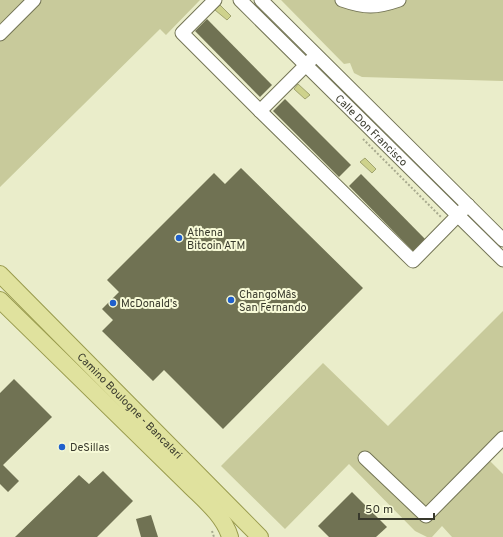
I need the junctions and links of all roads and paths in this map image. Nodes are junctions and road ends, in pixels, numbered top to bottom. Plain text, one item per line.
1 (34, 0) edge
2 (215, 0) edge
3 (240, 0) edge
4 (261, 0) edge
5 (342, 0) edge
6 (399, 0) edge
7 (0, 34) edge
8 (316, 55) junction
9 (306, 65) junction
10 (260, 111) junction
11 (468, 205) junction
12 (458, 216) junction
13 (503, 240) edge
14 (503, 260) edge
15 (0, 274) edge
16 (0, 300) edge
17 (503, 438) edge
18 (365, 458) dead end
19 (230, 537) edge
20 (260, 537) edge

1 - 7 street
2 - 10 street
3 - 9 street, Calle Don Francisco
4 - 8 street, Calle Don Francisco
5 - 6 street
8 - 9 street
8 - 11 street, Calle Don Francisco
9 - 10 street
9 - 12 street, Calle Don Francisco
10 - 12 street
11 - 12 street
11 - 13 street, Calle Don Francisco
12 - 14 street, Calle Don Francisco
15 - 20 main road, Camino Boulogne - Bancalari
16 - 19 main road, Camino Boulogne - Bancalari
17 - 18 street

